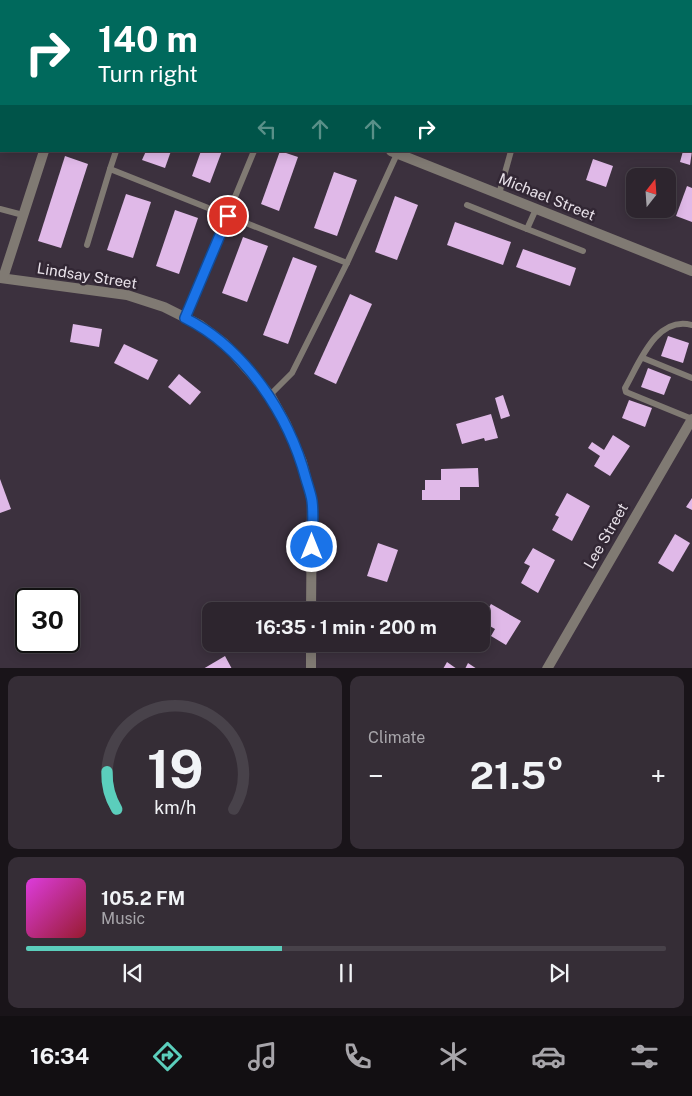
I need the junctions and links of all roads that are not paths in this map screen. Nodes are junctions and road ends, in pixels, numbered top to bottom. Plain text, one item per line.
1 (44, 152) edge
2 (116, 152) edge
3 (254, 152) edge
4 (511, 152) edge
5 (394, 153) edge
6 (110, 169) junction
7 (499, 194) junction
8 (467, 205) dead end
9 (0, 209) edge
10 (536, 209) junction
11 (24, 215) junction
12 (228, 216) junction
13 (527, 229) junction
14 (87, 245) dead end
15 (583, 251) dead end
16 (347, 263) junction
17 (692, 271) edge
18 (2, 278) edge
19 (185, 318) junction
20 (692, 325) edge
21 (643, 358) junction
22 (692, 378) edge
23 (270, 395) junction
24 (692, 419) edge
25 (311, 602) edge
26 (311, 652) edge
27 (311, 668) edge
28 (547, 668) edge

1 - 11 street
2 - 6 lane
3 - 12 lane
4 - 7 lane
5 - 7 street, Michael Street
5 - 16 lane
6 - 12 lane
6 - 14 lane
7 - 10 street, Michael Street
8 - 13 lane
9 - 11 lane
10 - 13 lane
10 - 17 street, Michael Street
11 - 18 street
12 - 16 lane
12 - 19 lane
13 - 15 lane
16 - 23 lane
18 - 19 street, Lindsay Street
19 - 23 street, Lindsay Street
20 - 21 lane
21 - 22 lane
21 - 24 lane
23 - 25 street, Lindsay Street
24 - 28 street, Lee Street
26 - 27 street

